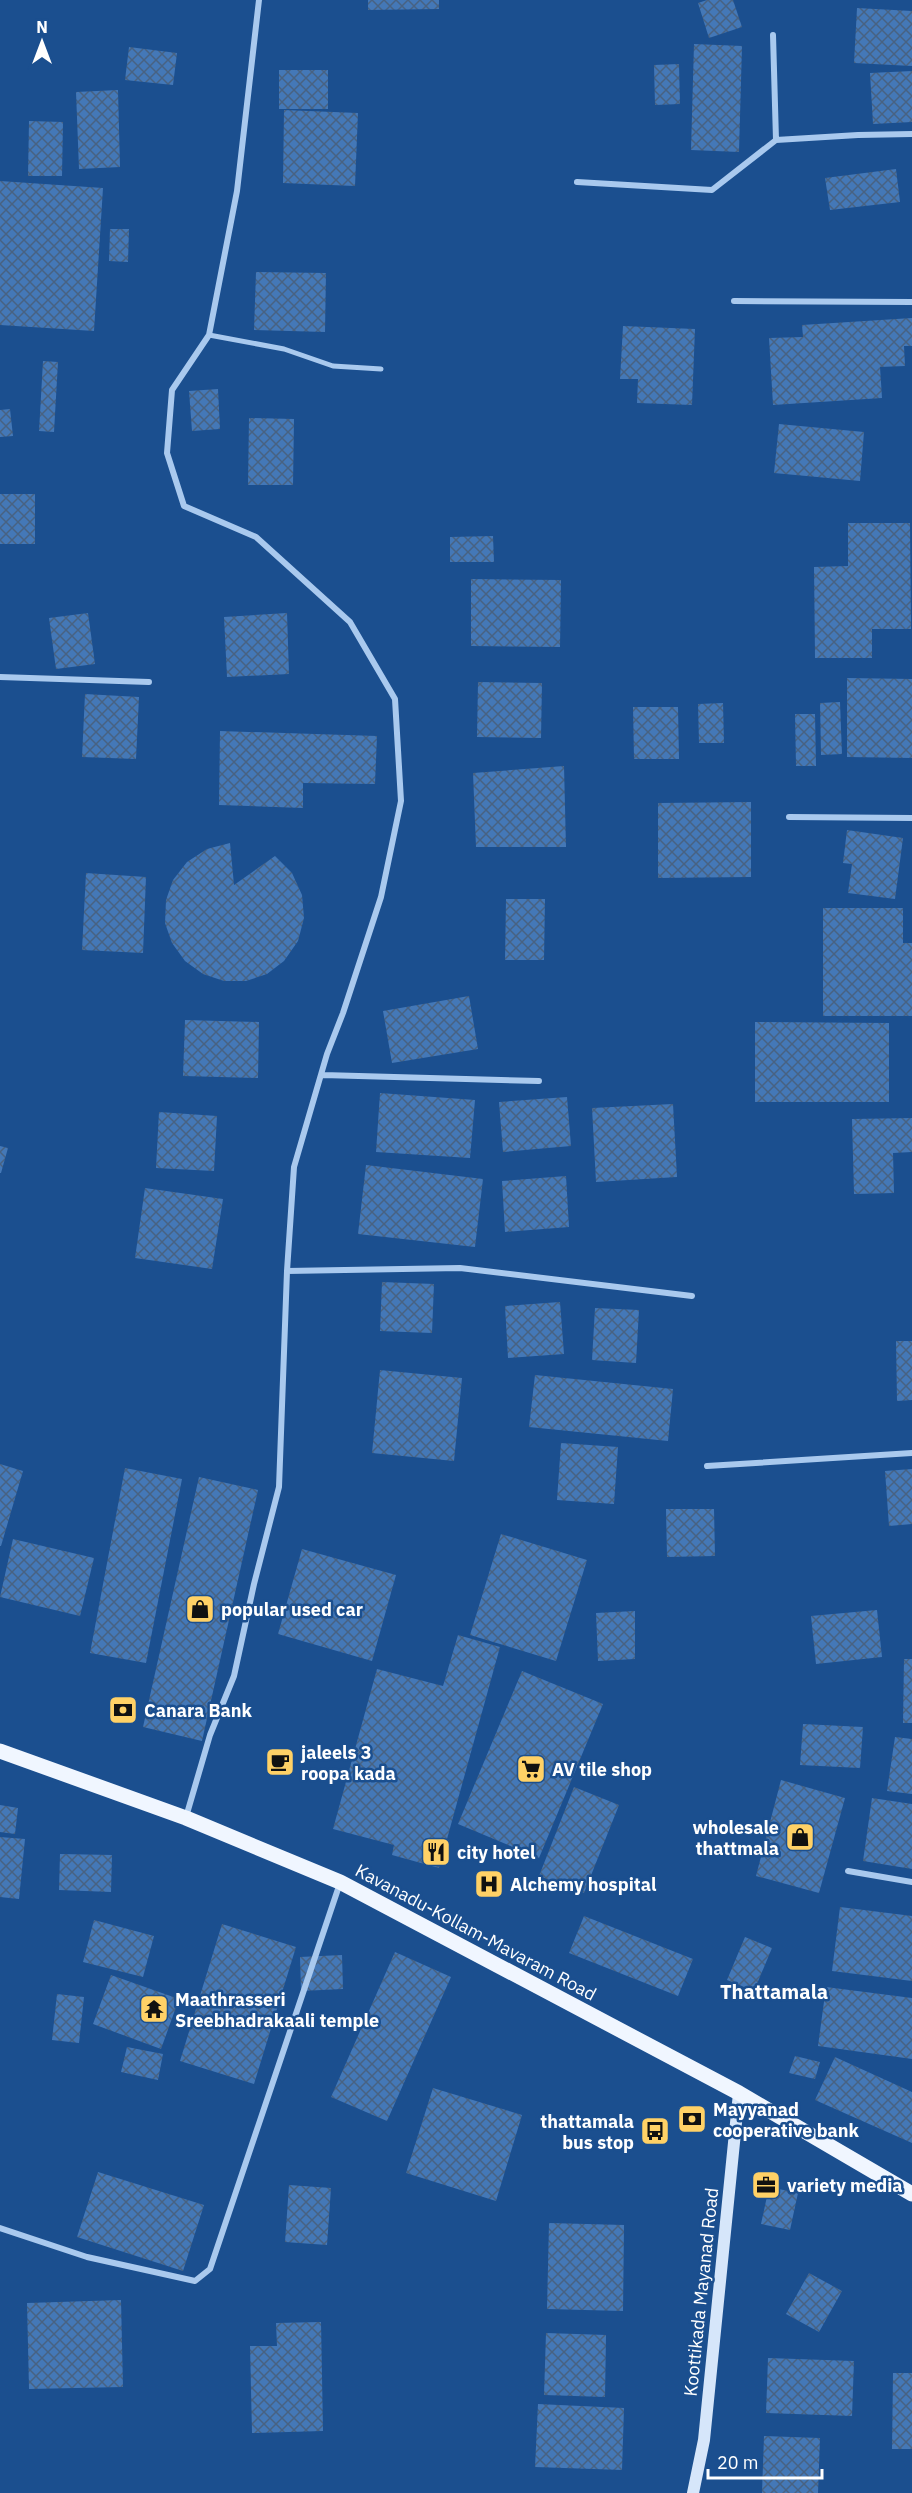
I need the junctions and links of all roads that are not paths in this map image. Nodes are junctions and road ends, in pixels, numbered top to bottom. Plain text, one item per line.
1 (259, 0) edge
2 (773, 35) dead end
3 (912, 134) edge
4 (776, 140) junction
5 (577, 182) dead end
6 (734, 301) dead end
7 (912, 302) edge
8 (209, 335) junction
9 (381, 369) dead end
10 (0, 677) edge
11 (149, 682) dead end
12 (789, 817) dead end
13 (912, 818) edge
14 (323, 1075) junction
15 (538, 1081) dead end
16 (287, 1271) junction
17 (692, 1296) dead end
18 (912, 1453) edge
19 (707, 1466) dead end
20 (0, 1752) edge
21 (186, 1818) junction
22 (848, 1871) dead end
23 (340, 1882) junction
24 (912, 1882) edge
25 (739, 2093) junction
26 (912, 2194) edge
27 (0, 2228) edge
28 (693, 2493) edge

1 - 8 street
2 - 4 street
3 - 4 street
4 - 5 street
6 - 7 street
8 - 9 street
8 - 14 street
10 - 11 street
12 - 13 street
14 - 15 street
14 - 16 street
16 - 17 street
16 - 21 street
18 - 19 street
20 - 21 main road, Kavanadu-Kollam-Mavaram Road
21 - 23 main road, Kavanadu-Kollam-Mavaram Road
22 - 24 street
23 - 25 main road, Kavanadu-Kollam-Mavaram Road
23 - 27 street
25 - 26 main road, Kavanadu-Kollam-Mavaram Road
25 - 28 main road, Koottikada Mayanad Road

